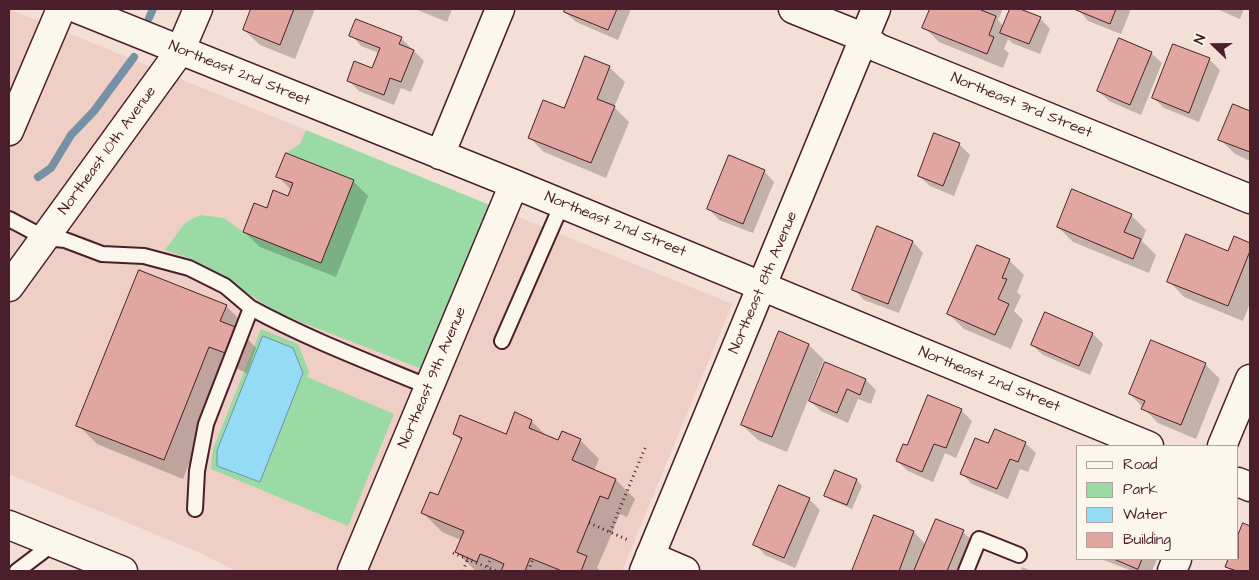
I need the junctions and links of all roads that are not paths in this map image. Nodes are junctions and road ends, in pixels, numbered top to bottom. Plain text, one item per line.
1 (61, 9) edge
2 (78, 9) edge
3 (198, 9) edge
4 (500, 9) edge
5 (793, 9) edge
6 (876, 9) edge
7 (865, 38) junction
8 (180, 51) junction
9 (9, 131) edge
10 (440, 156) junction
11 (514, 184) junction
12 (1250, 199) edge
13 (562, 204) junction
14 (9, 219) edge
15 (45, 238) junction
16 (763, 286) junction
17 (9, 287) edge
18 (251, 308) junction
19 (502, 341) dead end
20 (1250, 379) edge
21 (430, 387) junction
22 (1147, 445) edge
23 (1222, 445) edge
24 (195, 509) dead end
25 (9, 524) edge
26 (54, 543) junction
27 (1020, 555) dead end
28 (646, 560) edge
29 (17, 571) edge
30 (123, 571) edge
31 (352, 571) edge
32 (685, 571) edge
33 (966, 571) edge

1 - 9 street
2 - 8 street, Northeast 2nd Street
3 - 8 street, Northeast 10th Avenue
4 - 10 street
5 - 7 street, Northeast 3rd Street
6 - 7 street, Northeast 8th Avenue
7 - 12 street, Northeast 3rd Street
7 - 16 street, Northeast 8th Avenue
8 - 10 street, Northeast 2nd Street
8 - 15 street, Northeast 10th Avenue
10 - 11 street, Northeast 2nd Street
11 - 13 street, Northeast 2nd Street
11 - 21 street, Northeast 9th Avenue
13 - 16 street, Northeast 2nd Street
13 - 19 lane
14 - 15 lane
15 - 17 street, Northeast 10th Avenue
15 - 18 lane
16 - 22 street, Northeast 2nd Street
16 - 28 street, Northeast 8th Avenue
18 - 21 lane
18 - 24 lane
20 - 23 street
21 - 31 street, Northeast 9th Avenue
25 - 26 street
26 - 29 lane
26 - 30 street
27 - 33 lane
28 - 32 street

